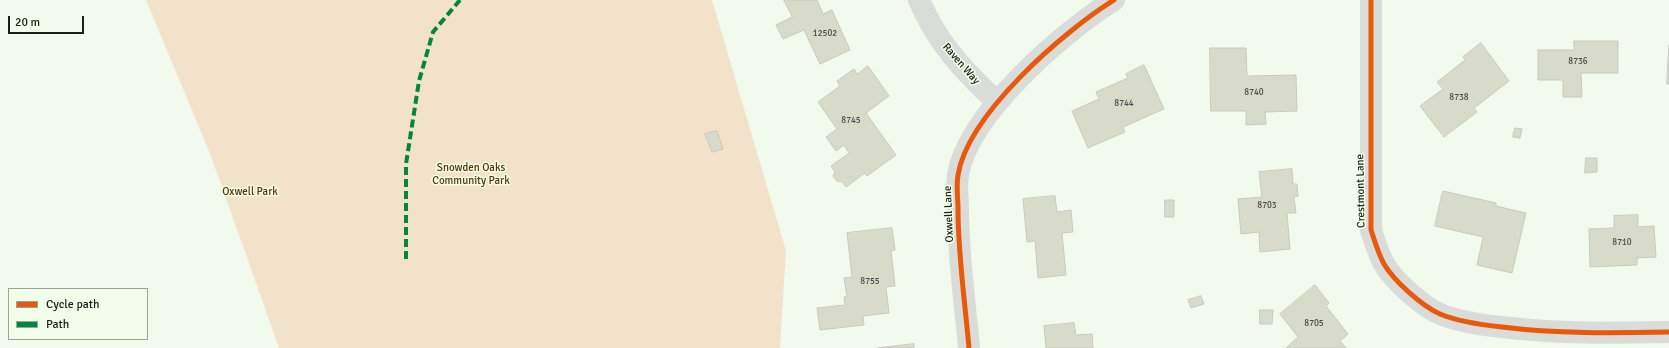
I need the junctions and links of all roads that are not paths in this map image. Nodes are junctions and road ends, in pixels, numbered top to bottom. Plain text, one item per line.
1 (919, 0) edge
2 (1114, 0) edge
3 (1371, 0) edge
4 (997, 102) junction
5 (1669, 332) edge
6 (969, 348) edge

1 - 4 street, Raven Way
2 - 4 street, Oxwell Lane
3 - 5 street, Crestmont Lane
4 - 6 street, Oxwell Lane

